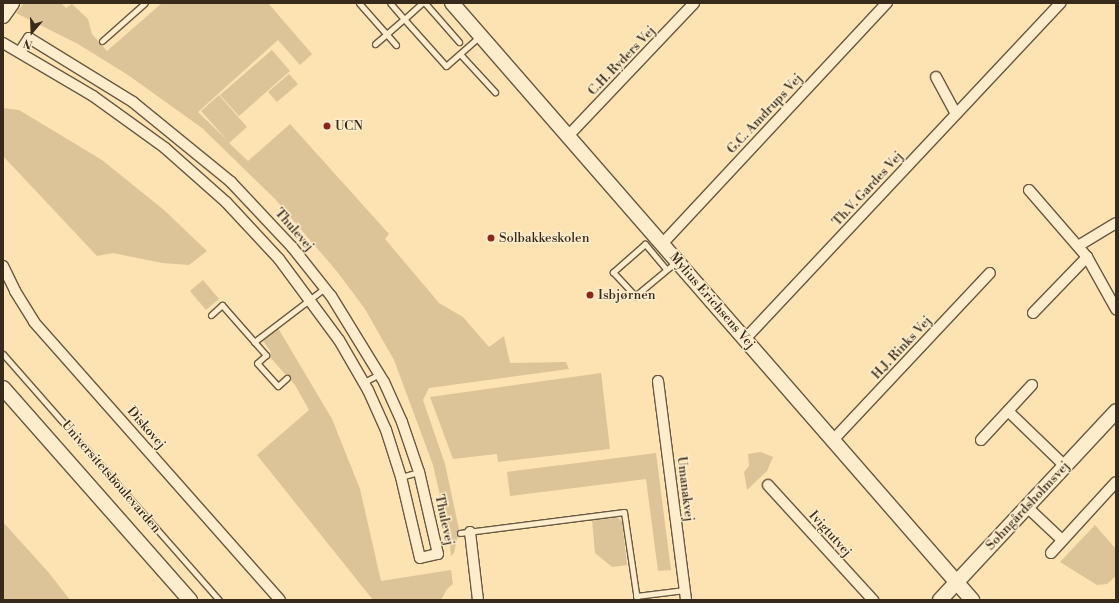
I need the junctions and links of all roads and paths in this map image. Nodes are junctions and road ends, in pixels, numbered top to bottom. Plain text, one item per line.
1 (12, 3) edge
2 (145, 3) edge
3 (359, 3) edge
4 (390, 3) edge
5 (423, 3) edge
6 (452, 3) edge
7 (694, 3) edge
8 (887, 3) edge
9 (1060, 3) edge
10 (3, 16) edge
11 (404, 19) junction
12 (386, 34) junction
13 (481, 36) junction
14 (102, 40) dead end
15 (459, 42) dead end
16 (3, 43) edge
17 (375, 44) dead end
18 (396, 45) dead end
19 (20, 52) junction
20 (460, 54) junction
21 (936, 77) dead end
22 (103, 82) junction
23 (495, 92) dead end
24 (93, 96) junction
25 (956, 114) junction
26 (568, 136) junction
27 (184, 141) junction
28 (173, 155) junction
29 (1029, 190) dead end
30 (259, 210) junction
31 (246, 222) junction
32 (1116, 223) edge
33 (662, 244) junction
34 (1078, 246) junction
35 (1087, 257) junction
36 (672, 265) junction
37 (3, 266) edge
38 (990, 273) dead end
39 (325, 288) junction
40 (310, 299) junction
41 (1116, 309) edge
42 (1033, 313) dead end
43 (211, 315) dead end
44 (745, 339) junction
45 (254, 342) junction
46 (3, 354) edge
47 (380, 374) junction
48 (287, 378) dead end
49 (658, 381) dead end
50 (364, 382) junction
51 (1032, 385) dead end
52 (3, 388) edge
53 (1008, 411) junction
54 (1116, 411) edge
55 (834, 440) junction
56 (982, 440) dead end
57 (1066, 466) junction
58 (419, 472) junction
59 (401, 477) junction
60 (1116, 482) edge
61 (768, 485) dead end
62 (1026, 506) junction
63 (465, 532) joint
64 (1062, 540) junction
65 (1051, 553) dead end
66 (956, 582) junction
67 (686, 595) edge
68 (636, 598) edge
69 (190, 600) edge
70 (219, 600) edge
71 (280, 600) edge
72 (478, 600) edge
73 (873, 600) edge
74 (940, 600) edge
75 (972, 600) edge

1 - 10 street
2 - 14 lane
3 - 12 lane
4 - 11 lane
5 - 11 lane
5 - 15 lane
6 - 13 street, Mylius Erichsens Vej
7 - 26 street, C.H. Ryders Vej
8 - 33 street, G.C. Amdrups Vej
9 - 25 street, Th.V. Gardes Vej
11 - 12 lane
11 - 20 lane
12 - 17 lane
12 - 18 lane
13 - 20 lane
13 - 26 street, Mylius Erichsens Vej
16 - 19 street, Thulevej
19 - 22 street, Thulevej
19 - 24 street, Thulevej
20 - 23 lane
21 - 25 street
22 - 24 street
22 - 27 street, Thulevej
24 - 28 street, Thulevej
25 - 44 street, Th.V. Gardes Vej
26 - 33 street, Mylius Erichsens Vej
27 - 28 street
27 - 30 street, Thulevej
28 - 31 street, Thulevej
29 - 34 street
30 - 31 street, Thulevej
30 - 39 street, Thulevej
31 - 40 street, Thulevej
32 - 34 street
33 - 36 street, Mylius Erichsens Vej
34 - 35 street
35 - 41 street
35 - 42 street
36 - 36 lane
36 - 44 street, Mylius Erichsens Vej
37 - 71 street, Diskovej
38 - 55 street, H.J. Rinks Vej
39 - 40 lane
39 - 47 street, Thulevej
40 - 45 lane
40 - 50 street, Thulevej
43 - 45 lane
44 - 55 street, Mylius Erichsens Vej
45 - 48 lane
46 - 70 lane, Universitetsboulevarden
47 - 50 lane
47 - 58 street, Thulevej
49 - 67 street, Umanakvej
50 - 59 street, Thulevej
51 - 53 street
52 - 69 street, Universitetsboulevarden
53 - 56 street
53 - 57 street
54 - 57 street, Sohngårdsholmsvej
55 - 66 street, Mylius Erichsens Vej
57 - 62 street, Sohngårdsholmsvej
58 - 59 lane
58 - 59 street, Thulevej
60 - 64 street
61 - 73 street, Ivigtutvej
62 - 64 street
62 - 66 street, Sohngårdsholmsvej
63 - 68 lane
63 - 72 street
64 - 65 street
66 - 74 street, Sohngårdsholmsvej
66 - 75 street, Mylius Erichsens Vej
67 - 68 lane

